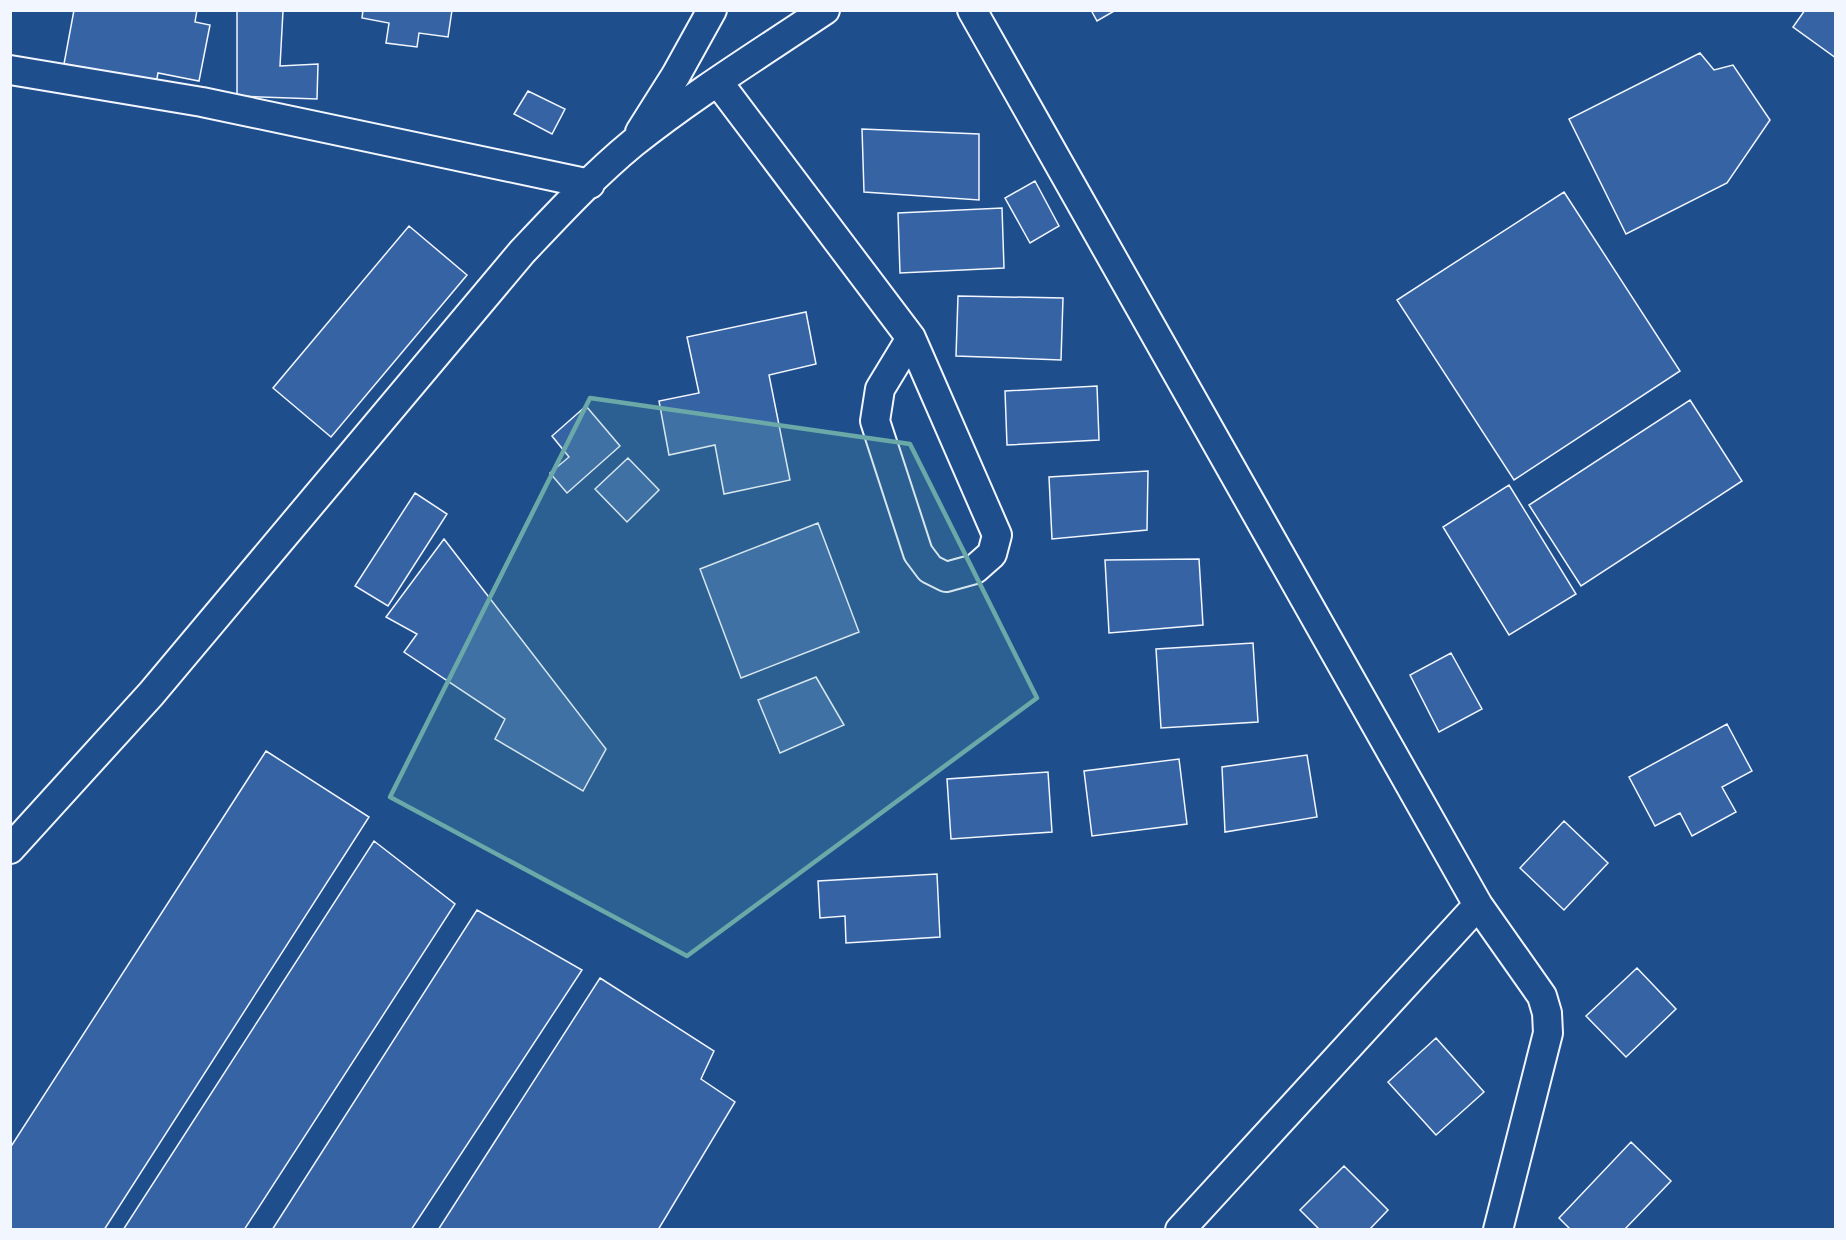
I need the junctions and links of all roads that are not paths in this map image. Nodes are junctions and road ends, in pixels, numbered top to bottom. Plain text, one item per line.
1 (712, 10) edge
2 (825, 10) edge
3 (972, 10) edge
4 (10, 70) edge
5 (718, 82) junction
6 (633, 144) junction
7 (590, 184) junction
8 (911, 338) junction
9 (10, 849) edge
10 (1478, 905) junction
11 (1180, 1230) edge
12 (1498, 1230) edge

1 - 6 street
2 - 5 street
3 - 10 street
4 - 7 street
5 - 6 street
5 - 8 street
6 - 7 street
7 - 9 street
8 - 8 street
10 - 11 street
10 - 12 street

